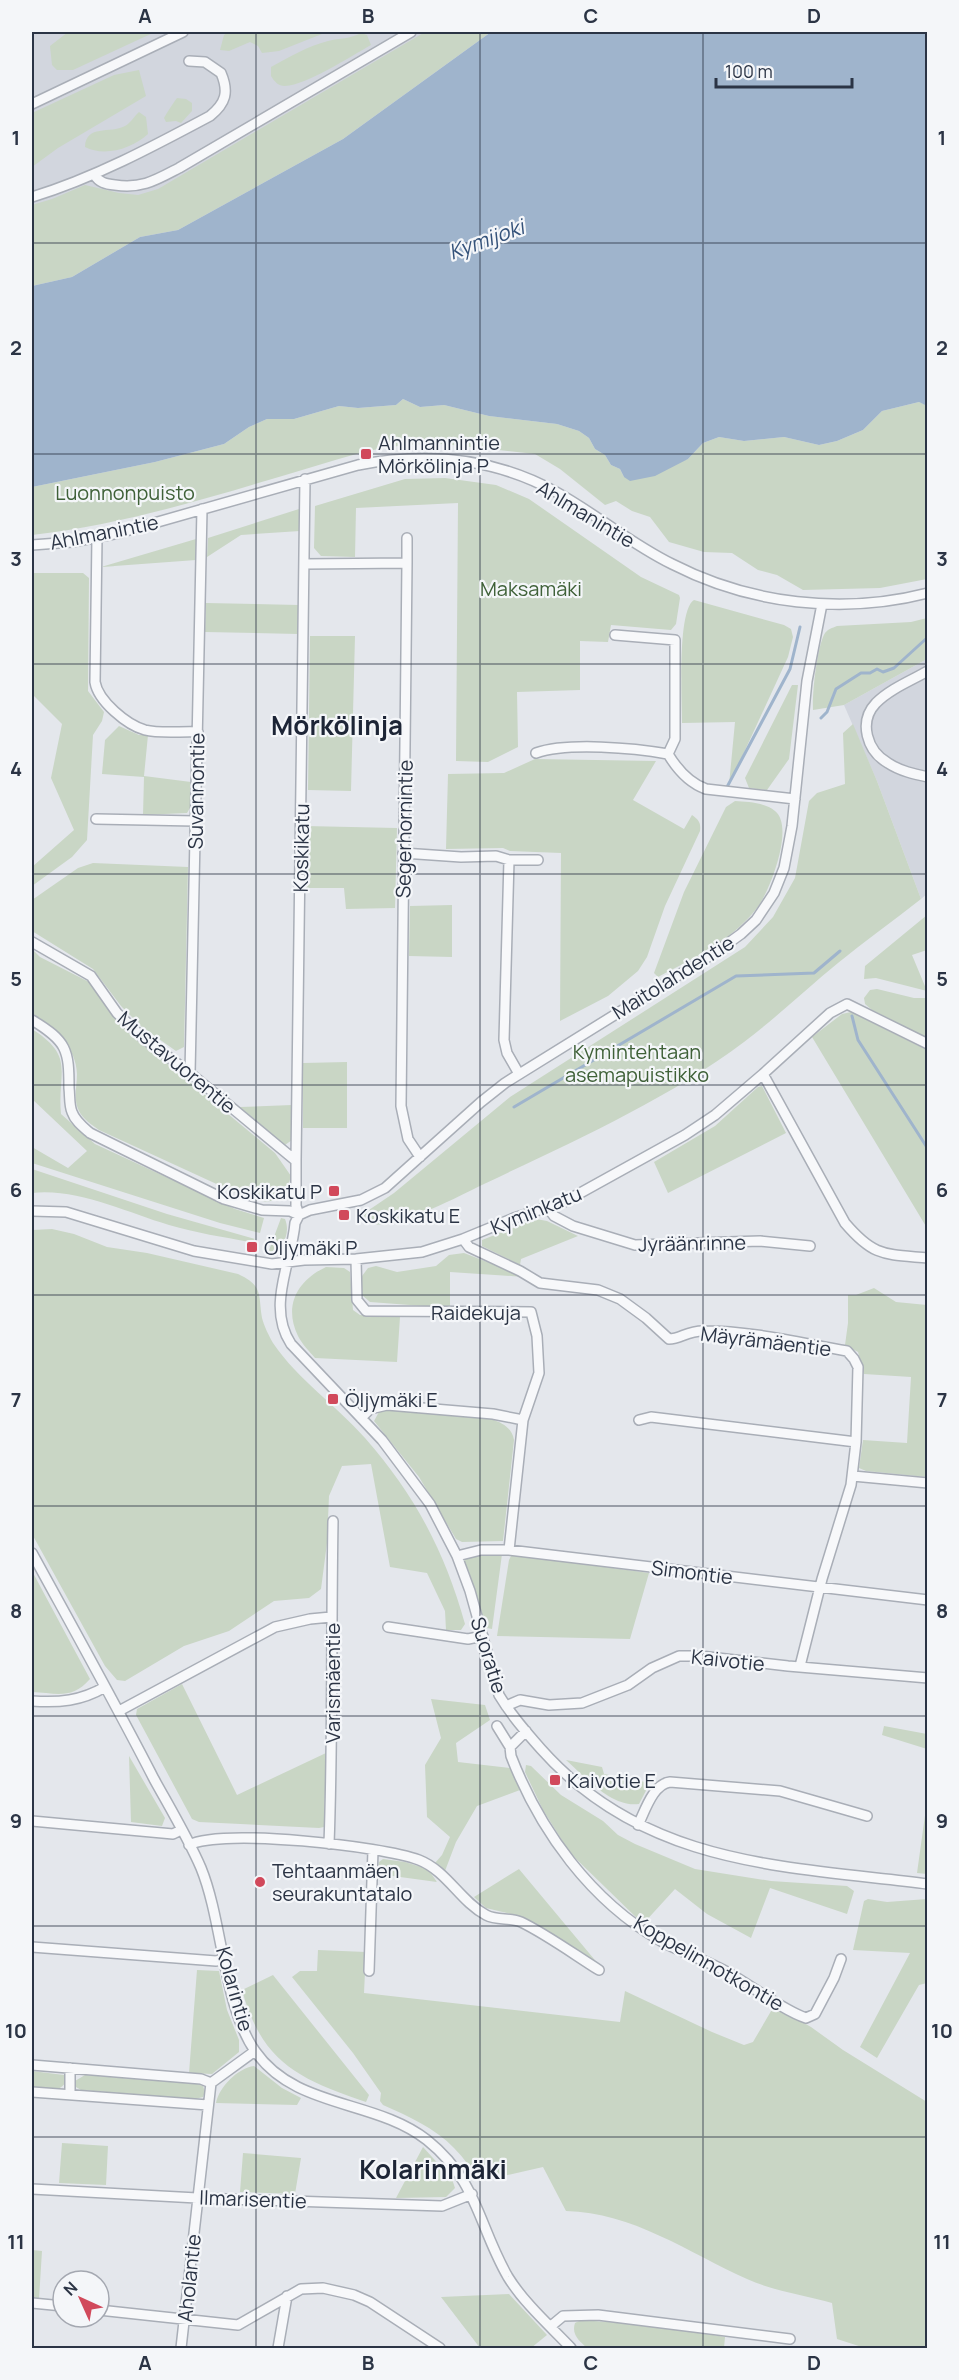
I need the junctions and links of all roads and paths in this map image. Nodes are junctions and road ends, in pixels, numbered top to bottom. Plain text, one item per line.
1 (183, 32) edge
2 (411, 32) edge
3 (189, 61) dead end
4 (32, 104) edge
5 (94, 174) junction
6 (32, 197) edge
7 (305, 479) junction
8 (202, 509) junction
9 (97, 537) junction
10 (407, 538) dead end
11 (32, 545) edge
12 (407, 563) junction
13 (305, 564) junction
14 (927, 593) edge
15 (822, 604) junction
16 (615, 635) dead end
17 (927, 671) edge
18 (198, 732) junction
19 (536, 753) dead end
20 (668, 754) junction
21 (927, 777) edge
22 (795, 799) junction
23 (96, 819) dead end
24 (195, 821) junction
25 (403, 853) junction
26 (509, 860) junction
27 (538, 860) dead end
28 (32, 942) edge
29 (32, 1020) edge
30 (927, 1044) edge
31 (190, 1073) junction
32 (519, 1074) junction
33 (763, 1074) junction
34 (420, 1157) junction
35 (296, 1161) junction
36 (548, 1208) junction
37 (32, 1211) edge
38 (299, 1215) junction
39 (464, 1239) junction
40 (810, 1246) dead end
41 (927, 1258) edge
42 (356, 1259) junction
43 (287, 1263) junction
44 (361, 1418) junction
45 (523, 1420) junction
46 (639, 1420) dead end
47 (856, 1442) junction
48 (853, 1476) junction
49 (927, 1483) edge
50 (333, 1521) dead end
51 (509, 1550) junction
52 (32, 1553) edge
53 (457, 1556) junction
54 (820, 1588) junction
55 (927, 1600) edge
56 (331, 1617) junction
57 (388, 1627) dead end
58 (483, 1636) junction
59 (800, 1666) junction
60 (927, 1678) edge
61 (105, 1687) junction
62 (32, 1701) edge
63 (506, 1706) junction
64 (119, 1711) junction
65 (497, 1726) dead end
66 (526, 1731) junction
67 (510, 1747) junction
68 (867, 1816) dead end
69 (32, 1821) edge
70 (638, 1825) junction
71 (181, 1830) junction
72 (329, 1844) junction
73 (189, 1845) junction
74 (374, 1850) junction
75 (927, 1884) edge
76 (32, 1947) edge
77 (225, 1959) junction
78 (841, 1959) dead end
79 (599, 1970) dead end
80 (369, 1971) dead end
81 (255, 2051) junction
82 (32, 2065) edge
83 (70, 2068) junction
84 (211, 2083) junction
85 (32, 2092) edge
86 (70, 2094) junction
87 (208, 2105) junction
88 (32, 2189) edge
89 (472, 2194) junction
90 (197, 2198) junction
91 (287, 2296) junction
92 (32, 2303) edge
93 (51, 2305) edge
94 (111, 2311) edge
95 (185, 2319) junction
96 (551, 2326) junction
97 (790, 2339) dead end
98 (182, 2349) edge
99 (278, 2349) edge
100 (440, 2349) edge
101 (571, 2349) edge

1 - 4 street
2 - 5 street
3 - 5 street
5 - 6 street
7 - 8 street, Ahlmanintie
7 - 13 street, Koskikatu
7 - 15 street, Ahlmanintie
8 - 9 street, Ahlmanintie
8 - 18 street, Suvannontie
9 - 11 street, Ahlmanintie
9 - 18 street
10 - 12 street, Segerhornintie
12 - 13 street
12 - 25 street, Segerhornintie
13 - 35 street, Koskikatu
14 - 15 street, Ahlmanintie
15 - 22 street, Maitolahdentie
16 - 20 street
17 - 21 street
18 - 24 street, Suvannontie
19 - 20 street
20 - 22 street
22 - 32 street, Maitolahdentie
23 - 24 street
24 - 31 street, Suvannontie
25 - 26 street
25 - 34 street, Segerhornintie
26 - 27 street
26 - 32 street
28 - 31 street, Mustavuorentie
29 - 38 street
30 - 33 street, Kyminkatu
31 - 35 street, Mustavuorentie
32 - 34 street, Maitolahdentie
33 - 36 street, Kyminkatu
33 - 41 street
34 - 38 street, Maitolahdentie
35 - 38 street, Koskikatu
36 - 39 street, Kyminkatu
36 - 40 street, Jyräänrinne
37 - 43 street, Kyminkatu
38 - 43 street
39 - 42 street, Kyminkatu
39 - 47 street, Mäyrämäentie
42 - 43 street, Kyminkatu
42 - 45 street, Raidekuja
43 - 44 street, Suoratie
44 - 45 street
44 - 53 street, Suoratie
45 - 51 street
46 - 47 street
47 - 48 street, Mäyrämäentie
48 - 49 street
48 - 54 street, Mäyrämäentie
50 - 56 street, Varismäentie
51 - 53 street, Simontie
51 - 54 street, Simontie
52 - 61 street, Kolarintie
53 - 58 street, Suoratie
54 - 55 street, Simontie
54 - 59 street, Mäyrämäentie
56 - 64 street
56 - 72 street, Varismäentie
57 - 58 street
58 - 63 street, Suoratie
59 - 60 street, Kaivotie
59 - 63 street, Kaivotie
61 - 62 street
61 - 64 street, Kolarintie
63 - 66 street, Suoratie
64 - 71 street, Kolarintie
65 - 67 street
66 - 67 street
66 - 70 street, Suoratie
67 - 78 street, Koppelinnotkontie
68 - 70 street
69 - 71 street
70 - 75 street, Suoratie
71 - 73 street, Kolarintie
72 - 73 street
72 - 74 street
73 - 77 street, Kolarintie
74 - 79 street
74 - 80 street
76 - 77 street
77 - 81 street, Kolarintie
81 - 84 street
81 - 89 street, Kolarintie
82 - 83 street
83 - 84 street
83 - 86 street
84 - 87 street, Aholantie
85 - 86 street
86 - 87 street
87 - 90 street, Aholantie
88 - 90 street, Ilmarisentie
89 - 90 street, Ilmarisentie
89 - 96 street, Kolarintie
90 - 95 street, Aholantie
91 - 95 street
91 - 99 street
91 - 100 street
92 - 93 street
94 - 95 street
95 - 98 street, Aholantie
96 - 97 street
96 - 101 street, Kolarintie

